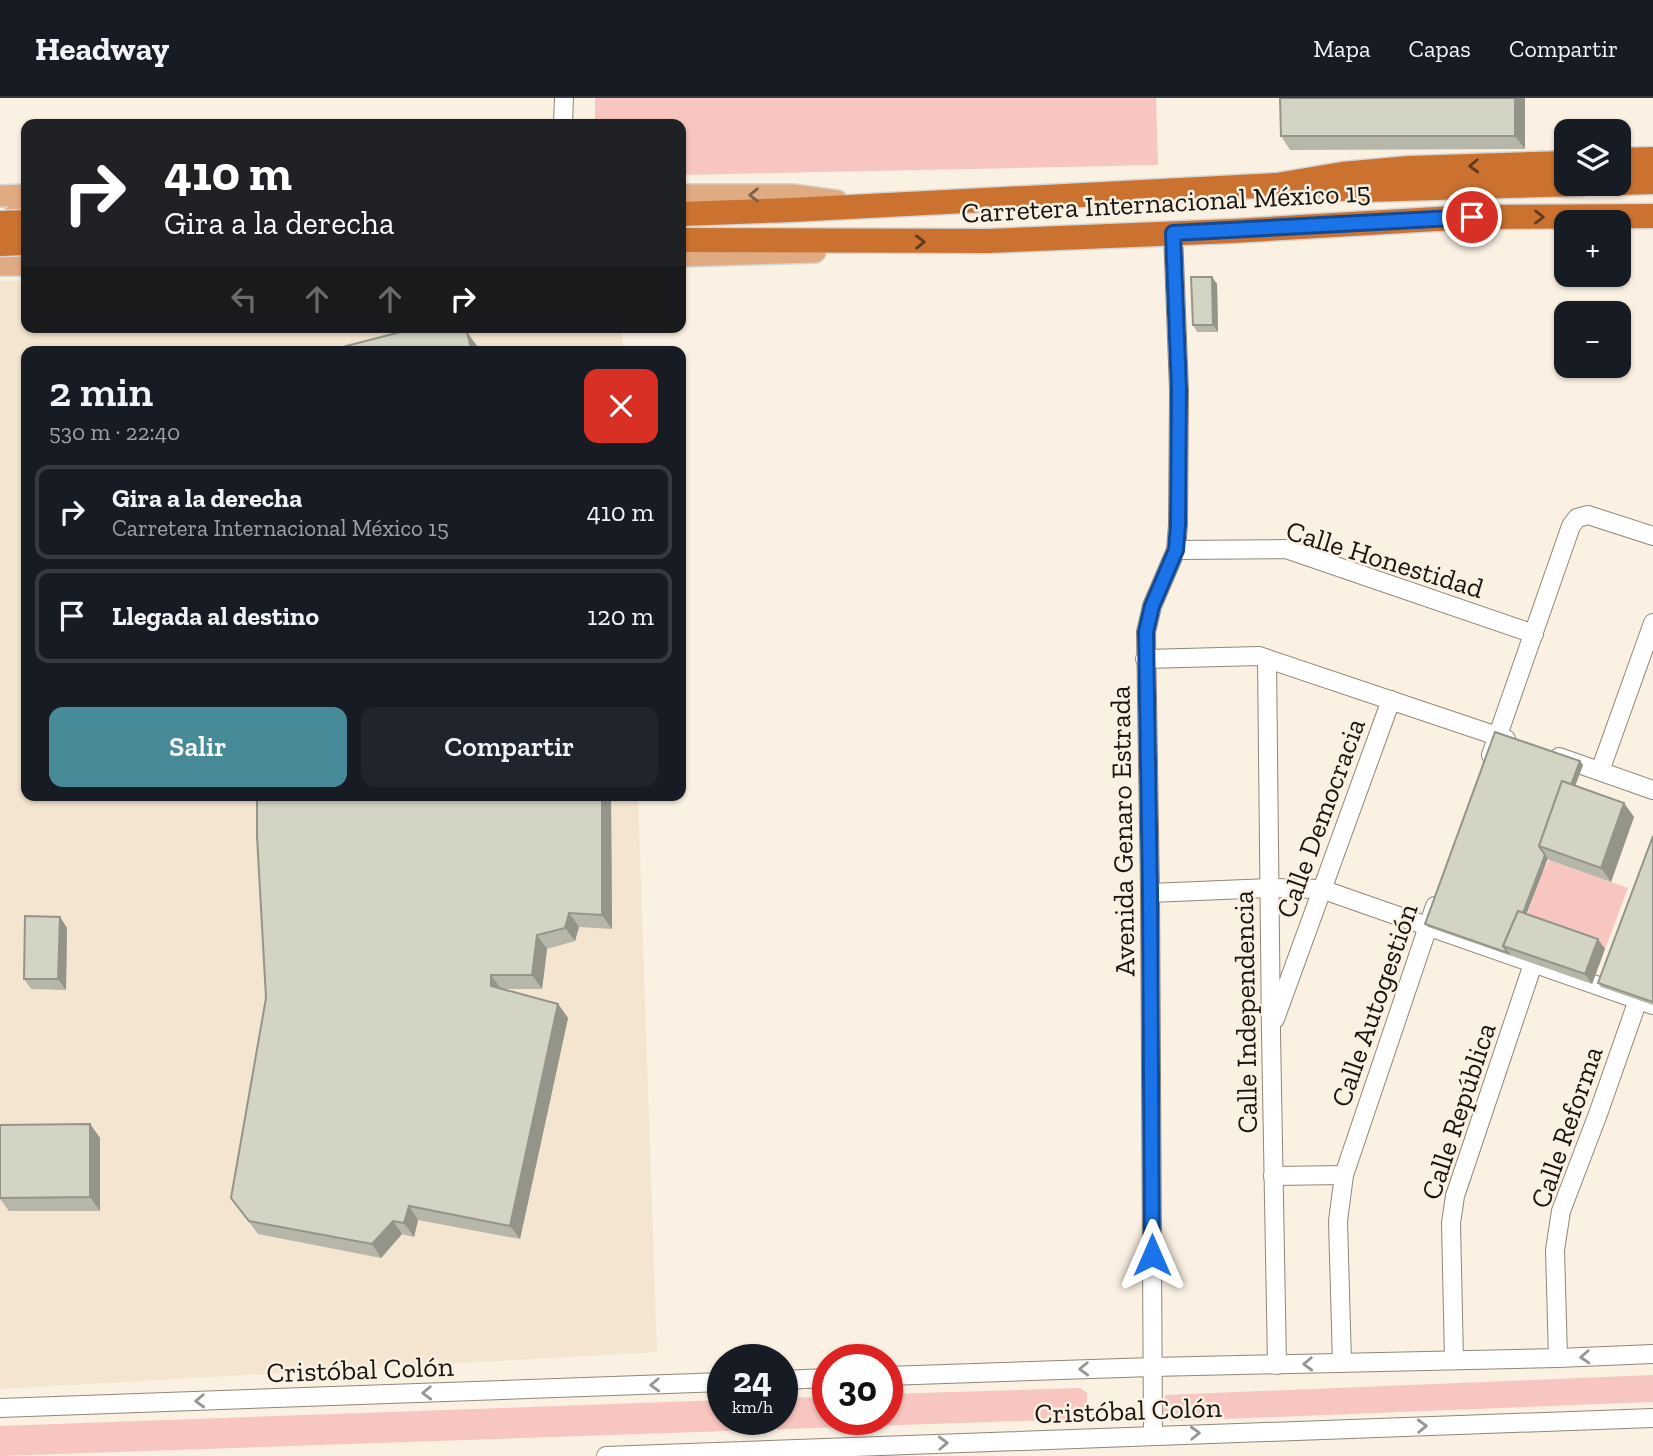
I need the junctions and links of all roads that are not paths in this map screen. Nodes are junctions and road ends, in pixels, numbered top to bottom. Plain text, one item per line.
1 (564, 98) edge
2 (563, 119) edge
3 (1653, 159) edge
4 (1631, 160) edge
5 (1554, 163) edge
6 (1653, 182) edge
7 (1631, 183) edge
8 (1554, 184) edge
9 (1277, 185) junction
10 (21, 195) edge
11 (686, 195) edge
12 (0, 196) edge
13 (871, 205) junction
14 (21, 206) edge
15 (686, 214) edge
16 (1653, 216) edge
17 (21, 222) edge
18 (0, 223) edge
19 (1173, 233) junction
20 (686, 240) edge
21 (21, 243) edge
22 (873, 243) junction
23 (0, 244) edge
24 (21, 250) edge
25 (686, 256) edge
26 (0, 265) edge
27 (21, 265) edge
28 (1653, 536) edge
29 (1176, 550) junction
30 (1653, 622) edge
31 (1534, 635) junction
32 (1145, 659) junction
33 (1267, 659) junction
34 (1391, 700) junction
35 (1498, 736) junction
36 (1522, 744) edge
37 (1546, 752) edge
38 (1601, 771) junction
39 (1484, 774) edge
40 (1653, 790) edge
41 (1270, 888) junction
42 (1321, 889) junction
43 (1442, 889) edge
44 (1150, 893) junction
45 (1428, 928) junction
46 (1533, 964) junction
47 (1645, 1002) edge
48 (1270, 1033) junction
49 (1344, 1175) junction
50 (1273, 1177) junction
51 (1653, 1354) edge
52 (1558, 1358) junction
53 (1454, 1360) junction
54 (1342, 1363) junction
55 (1277, 1365) junction
56 (1152, 1367) junction
57 (903, 1375) edge
58 (707, 1383) edge
59 (0, 1408) edge
60 (1653, 1418) edge
61 (1153, 1435) junction
62 (606, 1456) edge

1 - 2 street
3 - 4 highway
5 -> 9 highway, Carretera Internacional México 15
6 - 7 highway
8 - 9 highway
9 - 13 highway, Carretera Internacional México 15
10 - 12 main road
13 -> 11 main road
13 - 15 highway, Carretera Internacional México 15
14 - 24 main road
19 -> 16 highway, Carretera Internacional México 15
17 - 18 highway, bridge
22 -> 19 highway, Carretera Internacional México 15
19 - 29 street, Avenida Genaro Estrada
20 - 22 highway, Carretera Internacional México 15
21 - 23 highway, bridge
22 - 25 main road
26 - 27 main road
28 - 31 street
29 - 31 street, Calle Honestidad
29 - 32 street, Avenida Genaro Estrada
30 - 38 street
31 - 35 street
32 - 33 street
32 - 44 street, Avenida Genaro Estrada
33 - 34 street
33 - 41 street, Calle Independencia
34 - 35 street
34 - 42 street, Calle Democracia
35 - 36 street
35 - 39 street
37 - 38 street
38 - 40 street
41 - 42 street
41 - 44 street
41 - 48 street, Calle Independencia
42 - 45 street
42 - 48 street, Calle Democracia
43 - 45 street, Calle Autogestión
44 - 56 street, Avenida Genaro Estrada
45 - 46 street
45 - 49 street, Calle Autogestión
46 - 47 street
46 - 53 street, Calle República
47 - 52 street, Calle Reforma
48 - 50 street, Calle Independencia
49 - 50 street
49 - 54 street, Calle Autogestión
50 - 55 street, Calle Independencia
51 -> 52 street, Cristóbal Colón
52 - 53 street, Cristóbal Colón
53 - 54 street, Cristóbal Colón
54 -> 55 street, Cristóbal Colón
55 - 56 street, Cristóbal Colón
56 -> 57 street, Cristóbal Colón
56 - 61 street, Avenida Genaro Estrada
58 -> 59 street, Cristóbal Colón
61 -> 60 street, Cristóbal Colón
62 -> 61 street, Cristóbal Colón

